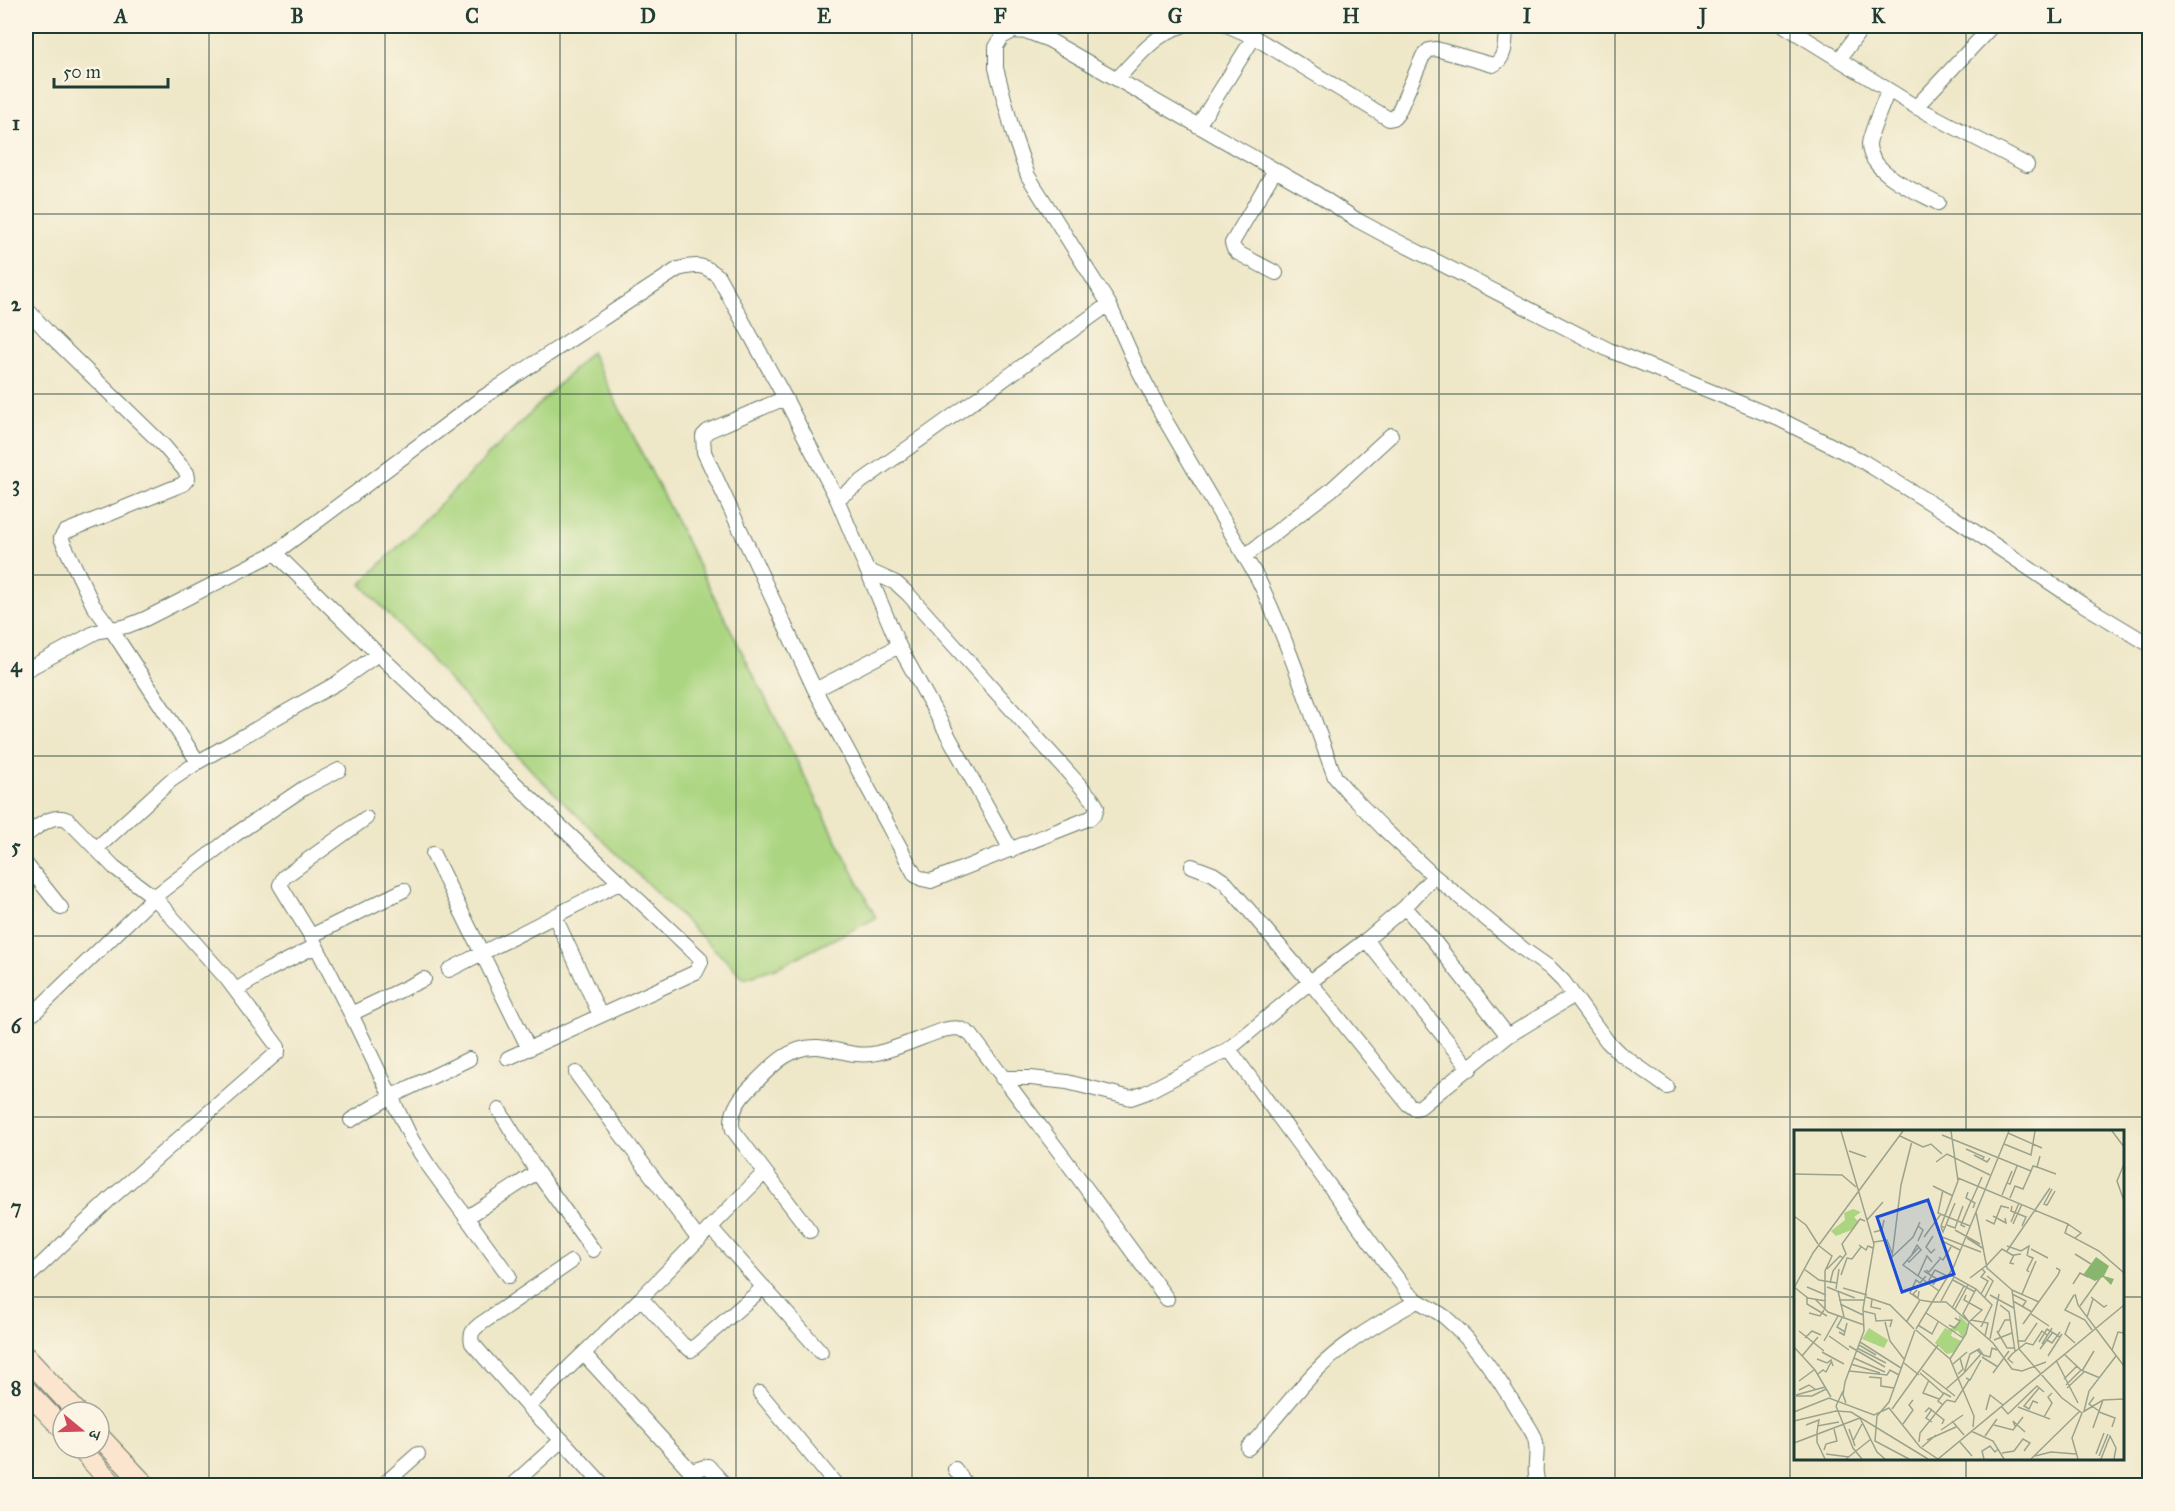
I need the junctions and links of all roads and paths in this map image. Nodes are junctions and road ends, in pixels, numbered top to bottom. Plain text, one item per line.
1 (1182, 26) edge
2 (1229, 26) edge
3 (1506, 26) edge
4 (1785, 26) edge
5 (1863, 26) edge
6 (1992, 26) edge
7 (1254, 37) junction
8 (1839, 60) junction
9 (1118, 78) junction
10 (1888, 90) junction
11 (1916, 107) junction
12 (1198, 126) junction
13 (2027, 165) dead end
14 (1275, 170) junction
15 (1938, 203) dead end
16 (1276, 273) dead end
17 (1109, 304) junction
18 (26, 308) edge
19 (785, 398) junction
20 (1391, 435) dead end
21 (837, 499) junction
22 (275, 553) junction
23 (1245, 556) junction
24 (867, 570) junction
25 (111, 629) junction
26 (2150, 645) edge
27 (899, 646) junction
28 (378, 654) junction
29 (26, 670) edge
30 (815, 690) junction
31 (198, 762) junction
32 (339, 770) dead end
33 (366, 818) dead end
34 (26, 835) edge
35 (97, 848) junction
36 (1011, 850) junction
37 (433, 854) dead end
38 (26, 864) edge
39 (1192, 866) dead end
40 (1434, 876) junction
41 (621, 882) junction
42 (404, 890) dead end
43 (154, 897) junction
44 (61, 908) dead end
45 (1405, 908) junction
46 (555, 917) junction
47 (1366, 940) junction
48 (314, 941) junction
49 (481, 954) junction
50 (449, 970) dead end
51 (424, 979) dead end
52 (1310, 982) junction
53 (236, 990) junction
54 (1573, 996) junction
55 (351, 1014) junction
56 (26, 1015) edge
57 (600, 1015) junction
58 (1508, 1036) junction
59 (529, 1049) junction
60 (1229, 1049) junction
61 (508, 1058) dead end
62 (469, 1059) dead end
63 (1470, 1069) junction
64 (576, 1073) dead end
65 (1002, 1078) junction
66 (1666, 1087) dead end
67 (390, 1097) junction
68 (499, 1110) dead end
69 (351, 1120) dead end
70 (537, 1172) junction
71 (765, 1172) junction
72 (466, 1218) junction
73 (711, 1228) junction
74 (810, 1231) dead end
75 (699, 1240) junction
76 (594, 1250) dead end
77 (571, 1262) dead end
78 (509, 1276) dead end
79 (26, 1279) edge
80 (764, 1287) junction
81 (641, 1298) junction
82 (1167, 1299) dead end
83 (1417, 1301) junction
84 (821, 1352) dead end
85 (584, 1354) junction
86 (26, 1357) edge
87 (49, 1383) junction
88 (760, 1393) dead end
89 (28, 1397) edge
90 (65, 1400) edge
91 (528, 1407) junction
92 (51, 1419) edge
93 (562, 1440) junction
94 (1248, 1448) dead end
95 (111, 1449) edge
96 (418, 1454) dead end
97 (92, 1460) edge
98 (955, 1469) dead end
99 (114, 1485) edge
100 (146, 1485) edge
101 (382, 1485) edge
102 (511, 1485) edge
103 (604, 1485) edge
104 (726, 1485) edge
105 (837, 1485) edge
106 (967, 1485) edge
107 (1539, 1485) edge

1 - 9 street
2 - 7 street
3 - 7 street
4 - 8 street
5 - 8 street
6 - 11 street
7 - 12 street
8 - 10 street
9 - 12 street
9 - 17 street
10 - 11 street
10 - 15 street
11 - 13 street
12 - 14 street
14 - 16 street
14 - 26 street
17 - 21 street
17 - 23 street
18 - 25 street
19 - 21 street
19 - 22 street
19 - 30 street
20 - 23 street
21 - 24 street
22 - 25 street
22 - 28 street
23 - 40 street
24 - 27 street
24 - 36 street
25 - 29 street
25 - 31 street
27 - 30 street
27 - 36 street
28 - 31 street
28 - 41 street
30 - 36 street
31 - 35 street
32 - 43 street
33 - 48 street
34 - 35 street
35 - 43 street
37 - 49 street
38 - 44 street
39 - 52 street
40 - 45 street
40 - 54 street
41 - 46 street
41 - 57 street
42 - 48 street
43 - 53 street
43 - 56 street
45 - 47 street
45 - 58 street
46 - 49 street
46 - 57 street
47 - 52 street
47 - 63 street
48 - 53 street
48 - 55 street
49 - 50 street
49 - 59 street
51 - 55 street
52 - 60 street
52 - 63 street
53 - 79 street
54 - 58 street
54 - 66 street
55 - 67 street
57 - 59 street
58 - 63 street
59 - 61 street
60 - 65 street
60 - 83 street
62 - 67 street
64 - 75 street
65 - 71 street
65 - 82 street
67 - 69 street
67 - 72 street
68 - 70 street
70 - 72 street
70 - 76 street
71 - 73 street
71 - 74 street
72 - 78 street
73 - 75 street
73 - 80 street
75 - 81 street
77 - 91 street
80 - 81 street
80 - 84 street
81 - 85 street
83 - 94 street
83 - 107 street
85 - 91 street
85 - 104 street
86 - 87 main road
87 - 89 street
87 - 90 main road
88 - 105 street
89 - 92 main road
91 - 93 street
93 - 102 street
93 - 103 street
95 - 100 main road
96 - 101 street
97 - 99 main road
98 - 106 street

